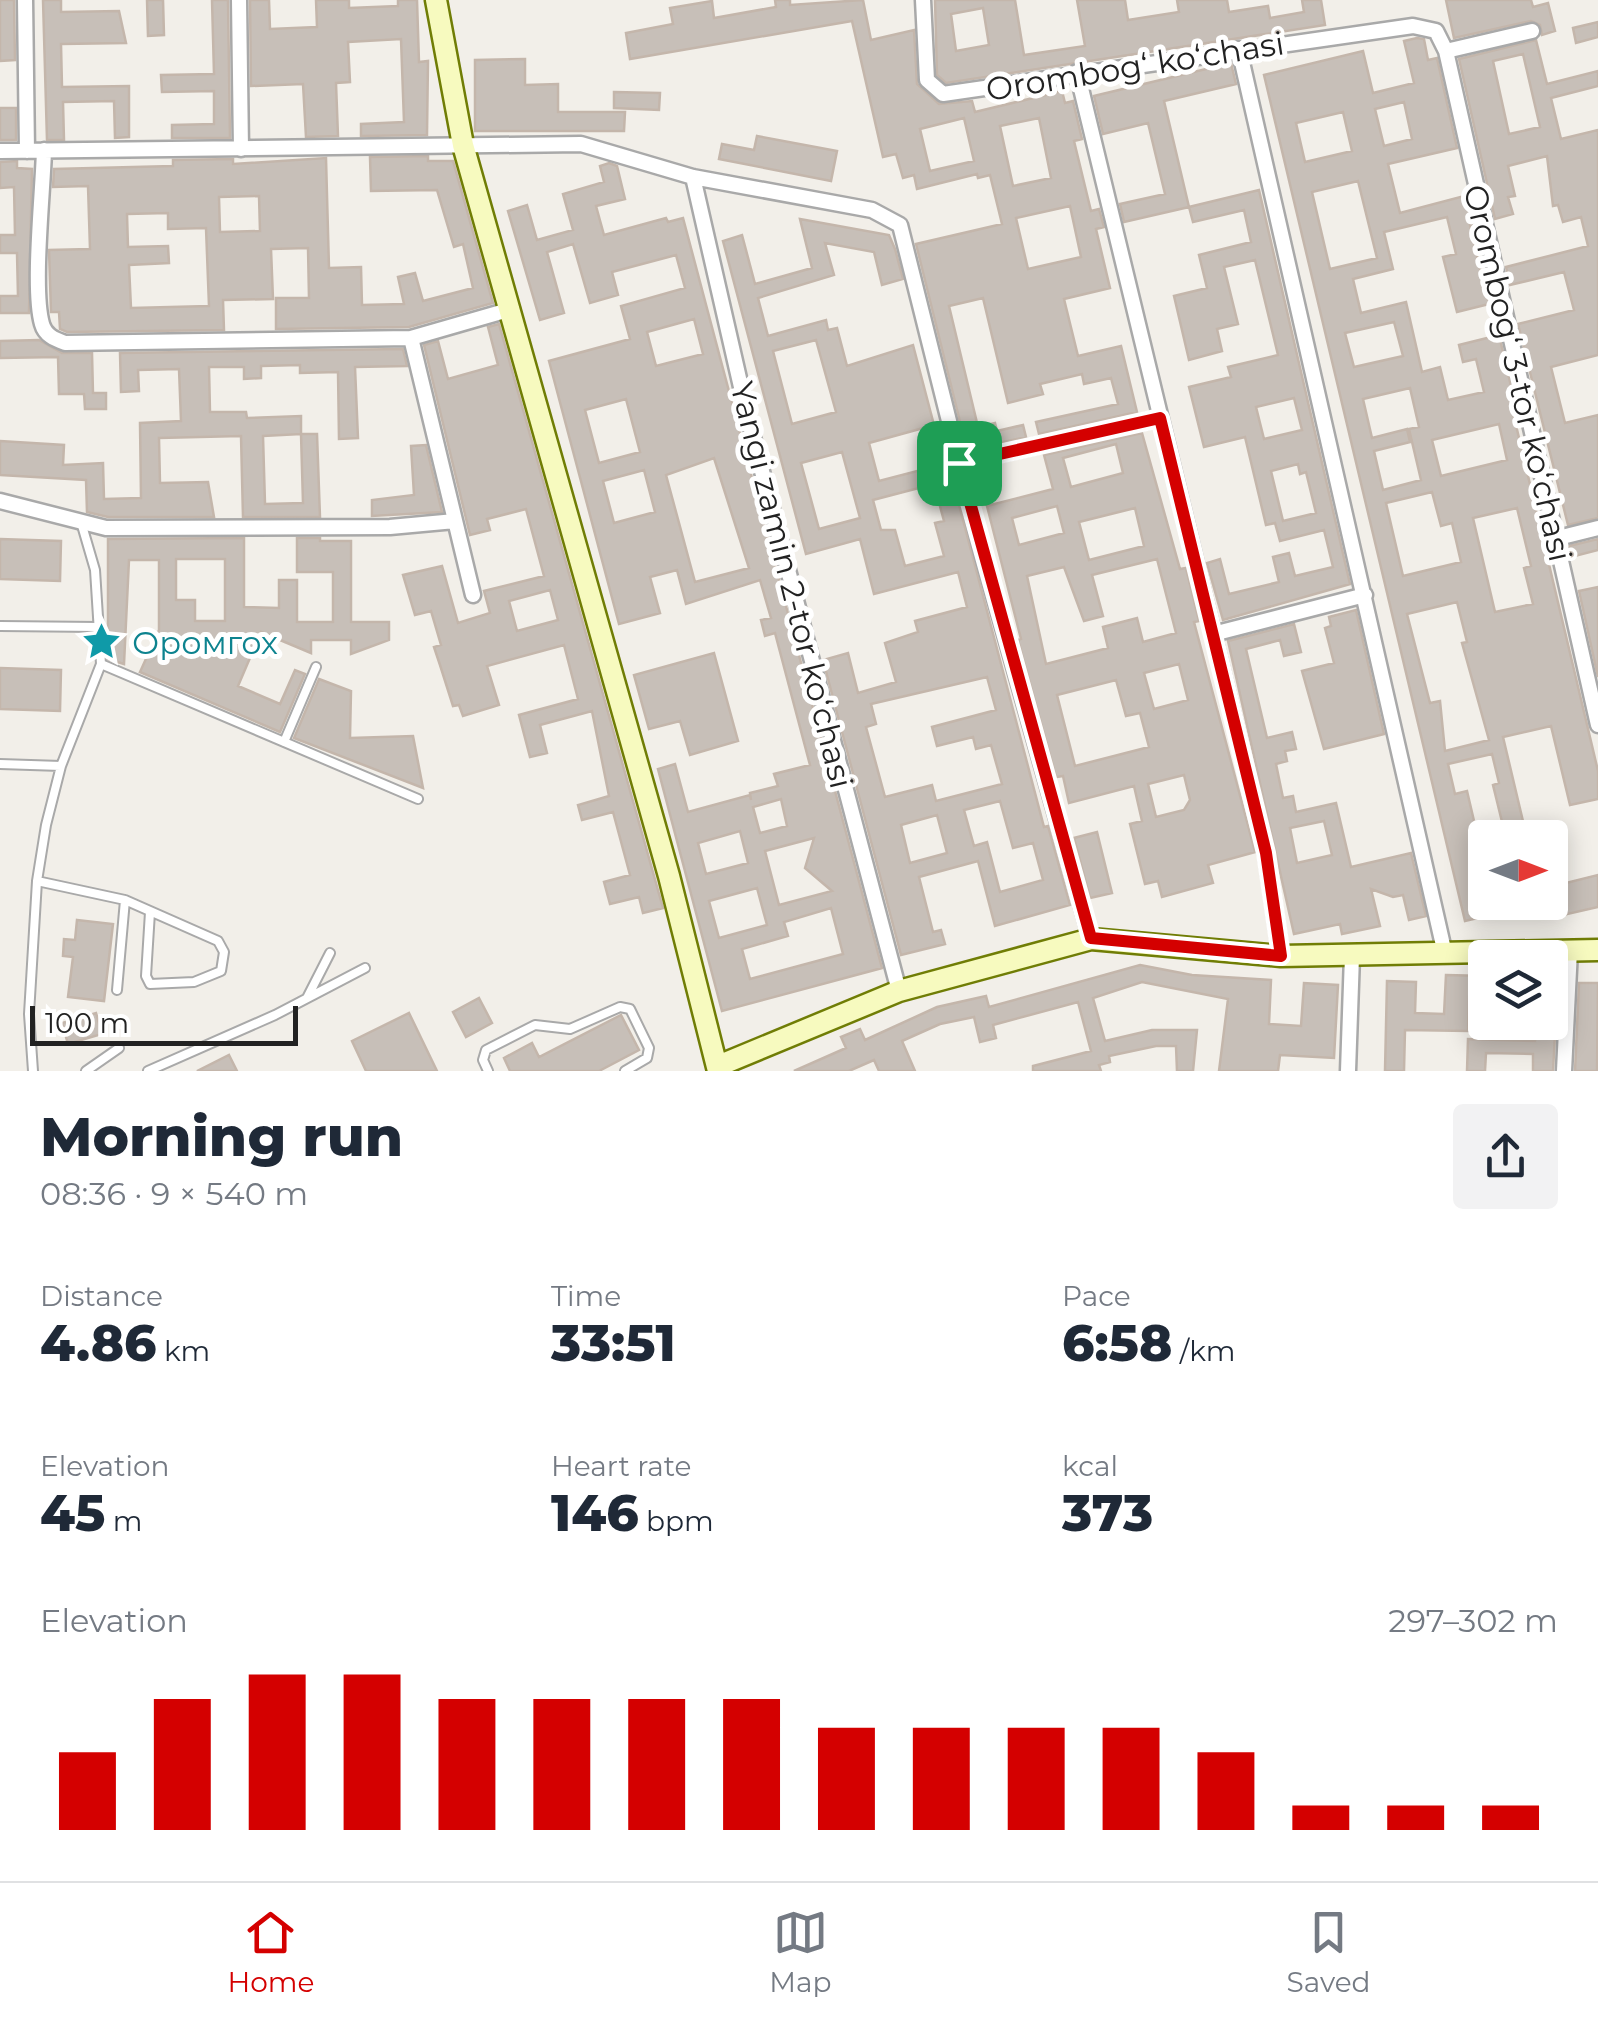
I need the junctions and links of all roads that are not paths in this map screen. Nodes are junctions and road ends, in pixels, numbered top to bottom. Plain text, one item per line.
1 (25, 0) edge
2 (238, 0) edge
3 (436, 0) edge
4 (923, 0) edge
5 (1428, 28) joint
6 (1532, 31) dead end
7 (1240, 49) junction
8 (1446, 52) junction
9 (1077, 72) junction
10 (463, 145) junction
11 (241, 149) junction
12 (44, 150) junction
13 (27, 151) junction
14 (0, 152) edge
15 (693, 178) junction
16 (512, 309) junction
17 (411, 338) junction
18 (1160, 418) junction
19 (959, 463) junction
20 (0, 501) edge
21 (81, 522) junction
22 (454, 522) junction
23 (1598, 528) edge
24 (1554, 539) junction
25 (1365, 594) junction
26 (473, 595) dead end
27 (0, 626) edge
28 (98, 627) junction
29 (1213, 634) junction
30 (101, 664) junction
31 (316, 667) dead end
32 (1597, 717) edge
33 (284, 742) junction
34 (0, 764) edge
35 (61, 766) junction
36 (418, 799) dead end
37 (37, 881) junction
38 (125, 900) junction
39 (150, 912) junction
40 (1091, 938) junction
41 (1570, 950) junction
42 (1598, 950) edge
43 (330, 952) dead end
44 (1445, 954) junction
45 (1281, 956) junction
46 (1352, 956) junction
47 (365, 968) dead end
48 (117, 990) dead end
49 (899, 991) junction
50 (307, 998) junction
51 (119, 1048) dead end
52 (718, 1068) edge
53 (32, 1071) edge
54 (86, 1071) edge
55 (148, 1071) edge
56 (488, 1071) edge
57 (624, 1071) edge
58 (1348, 1071) edge
59 (1564, 1071) edge

1 - 13 street
2 - 11 street
3 - 10 street
4 - 9 street, Orombogʻ koʻchasi
5 - 7 street, Orombogʻ koʻchasi
5 - 8 street, Orombogʻ 3-tor koʻchasi
6 - 8 street
7 - 9 street, Orombogʻ koʻchasi
7 - 25 street
8 - 24 street, Orombogʻ 3-tor koʻchasi
9 - 18 street
10 - 11 street
10 - 15 street
10 - 16 street
11 - 12 street
12 - 13 street
12 - 17 street
13 - 14 street
15 - 19 street
15 - 49 street, Yangi zamin 2-tor koʻchasi
16 - 17 street
16 - 52 street
17 - 22 street
18 - 19 street
18 - 29 street
19 - 40 street
20 - 21 street
21 - 22 street
21 - 28 lane
22 - 26 street
23 - 24 street
24 - 32 street, Orombogʻ 3-tor koʻchasi
25 - 29 street
25 - 44 street
27 - 28 lane
28 - 30 lane
29 - 45 street
30 - 33 lane
30 - 35 lane
31 - 33 lane
33 - 36 lane
34 - 35 lane
35 - 37 lane
37 - 38 lane
37 - 53 lane
38 - 39 lane
38 - 48 lane
39 - 39 lane
40 - 45 street
40 - 49 street
41 - 42 street
41 - 44 street
41 - 59 street
43 - 50 lane
44 - 46 street
45 - 46 street
46 - 58 street
47 - 50 lane
49 - 52 street
50 - 55 lane
51 - 54 lane
56 - 57 lane

